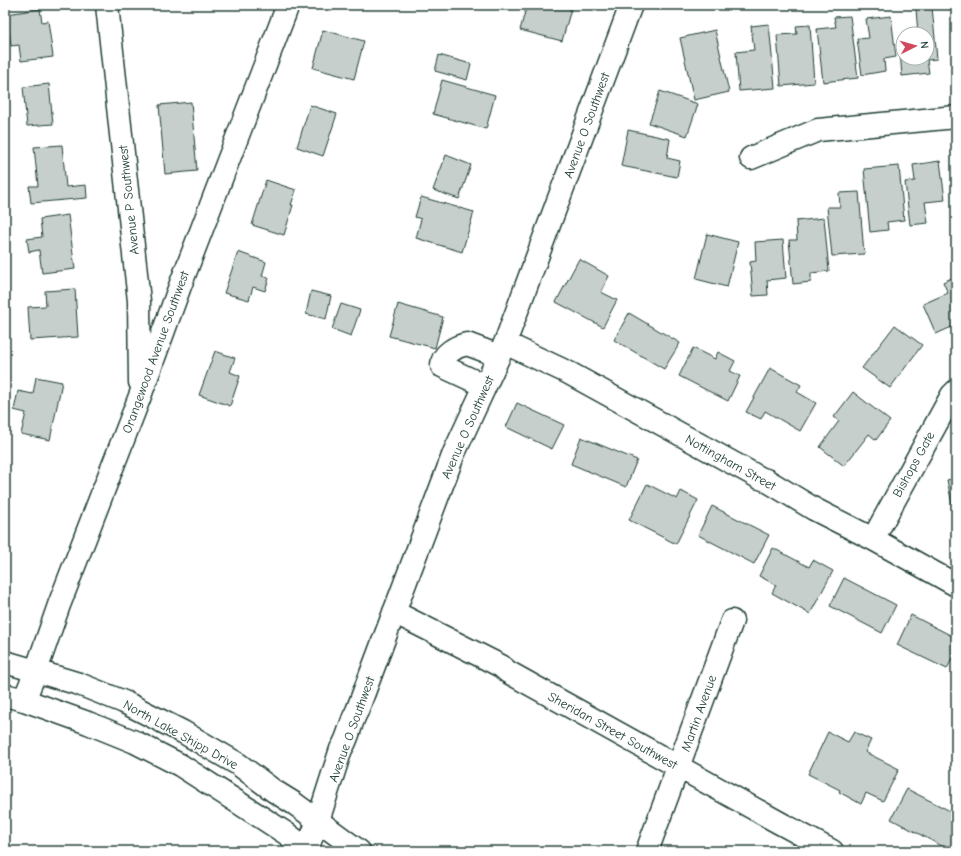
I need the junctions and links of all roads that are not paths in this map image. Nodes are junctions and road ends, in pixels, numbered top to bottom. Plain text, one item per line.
1 (107, 5) edge
2 (288, 5) edge
3 (631, 5) edge
4 (956, 117) edge
5 (751, 158) dead end
6 (502, 349) junction
7 (485, 386) junction
8 (956, 391) edge
9 (140, 396) junction
10 (873, 539) junction
11 (956, 585) edge
12 (394, 612) junction
13 (732, 621) dead end
14 (5, 662) edge
15 (36, 670) junction
16 (15, 697) edge
17 (678, 766) junction
18 (318, 821) junction
19 (778, 822) junction
20 (308, 850) edge
21 (359, 851) edge
22 (647, 851) edge
23 (810, 851) edge
24 (832, 851) edge

1 - 9 street, Avenue P Southwest
2 - 9 street, Orangewood Avenue Southwest
3 - 6 street, Avenue O Southwest
4 - 5 street
6 - 7 street, Avenue O Southwest
6 - 7 street, Nottingham Street
6 - 10 street, Nottingham Street
7 - 12 street, Avenue O Southwest
8 - 10 street, Bishops Gate
9 - 15 street, Orangewood Avenue Southwest
10 - 11 street, Nottingham Street
12 - 17 street, Sheridan Street Southwest
12 - 18 street, Avenue O Southwest
13 - 17 street, Martin Avenue
14 - 15 street, North Lake Shipp Drive
15 - 16 street, Orangewood Avenue Southwest
15 - 18 street, North Lake Shipp Drive
16 - 20 street, North Lake Shipp Drive
17 - 19 street, Sheridan Street Southwest
17 - 22 street, Martin Avenue
18 - 20 street, Avenue O Southwest
18 - 21 street, North Lake Shipp Drive
19 - 23 street
19 - 24 street, Sheridan Street Southwest

